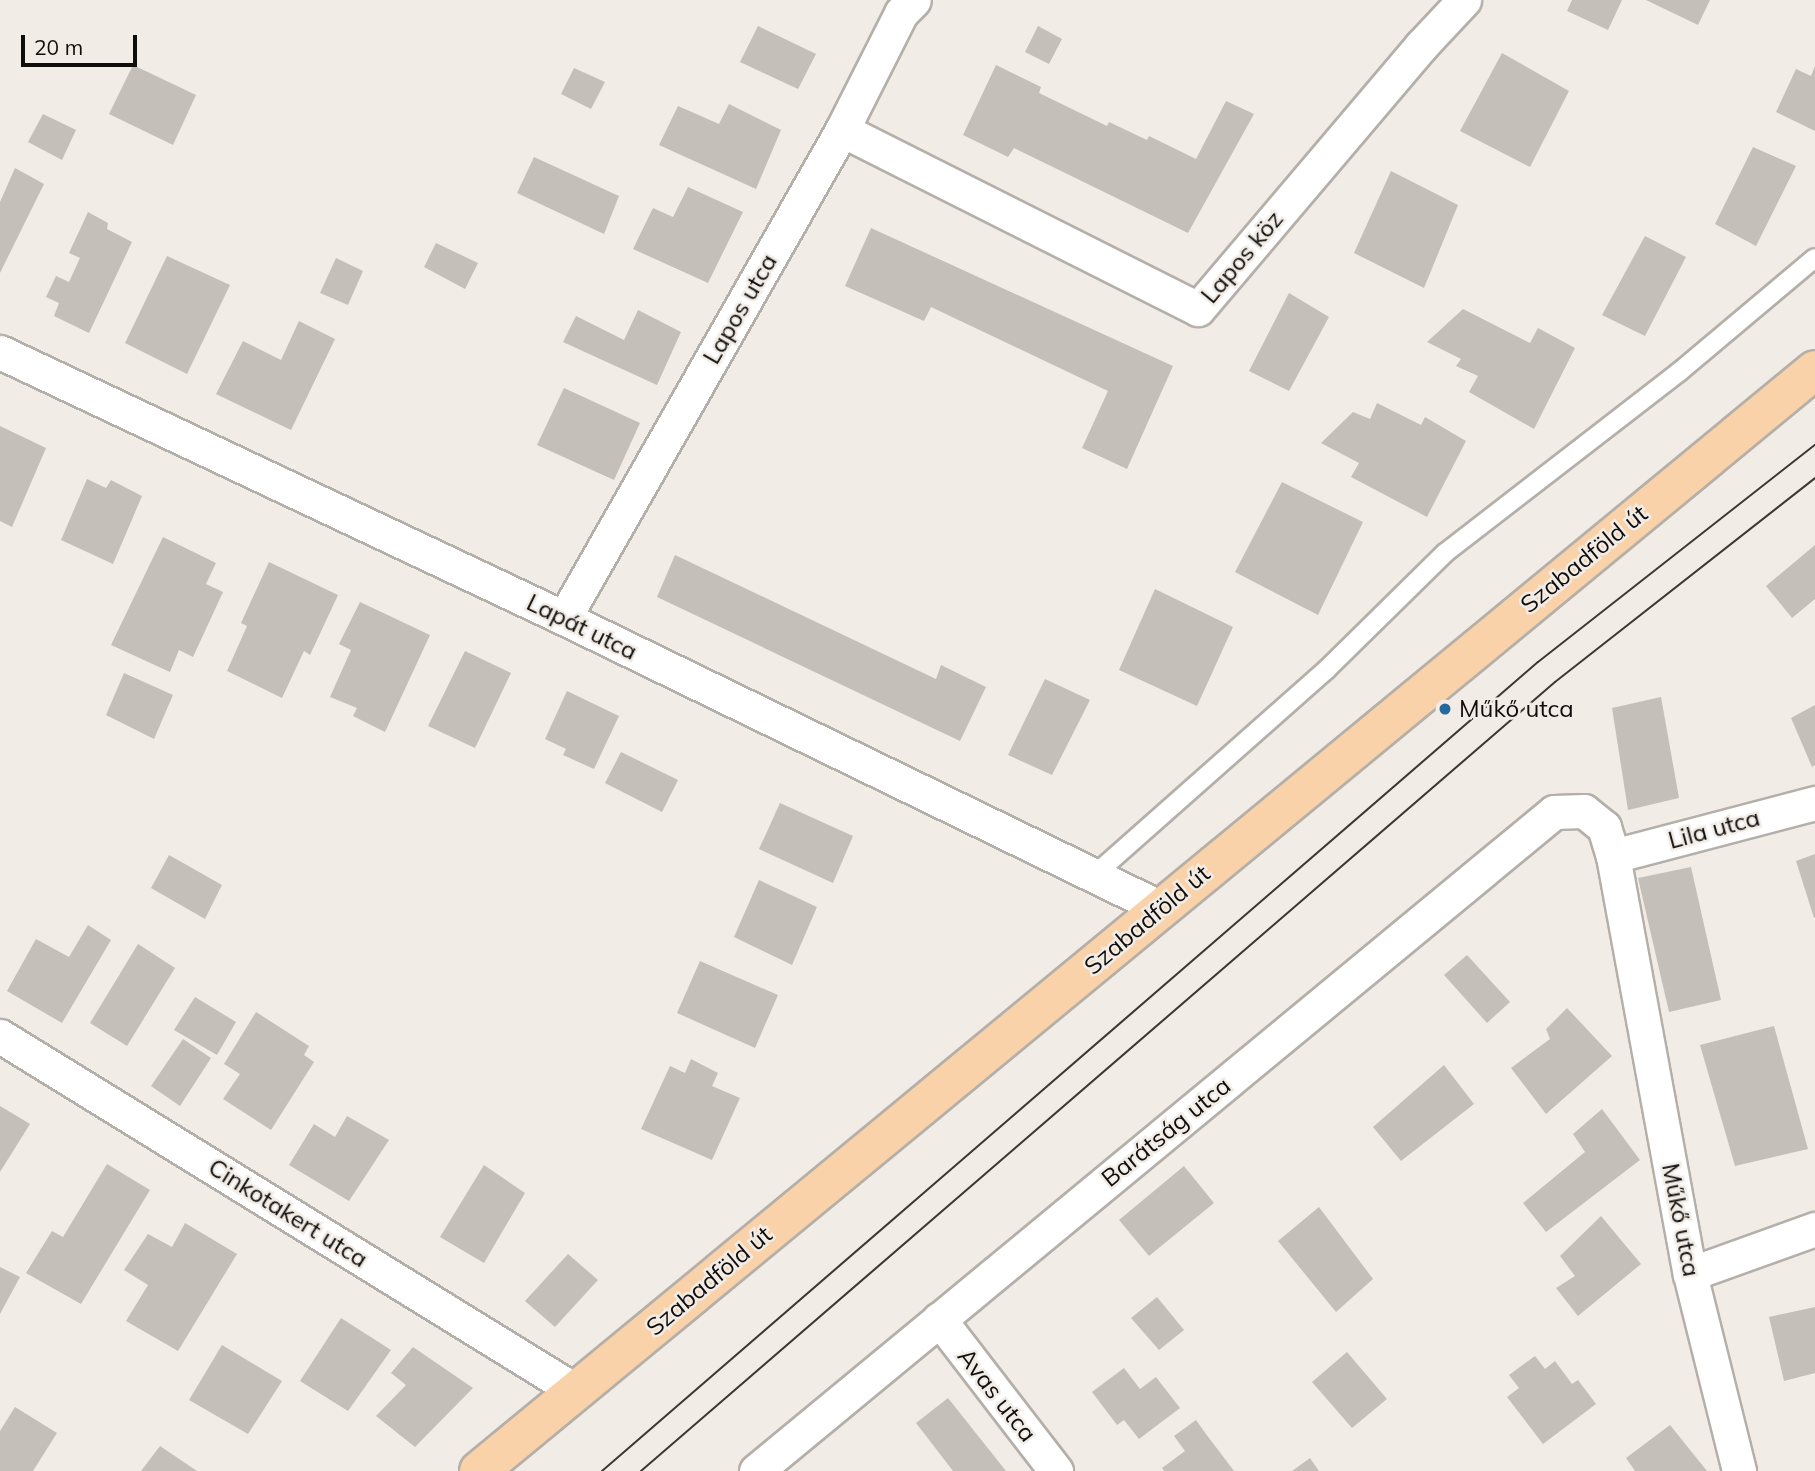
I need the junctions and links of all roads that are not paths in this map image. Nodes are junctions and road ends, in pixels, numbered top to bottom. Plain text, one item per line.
1 (914, 0) edge
2 (1464, 0) edge
3 (842, 130) junction
4 (1815, 258) edge
5 (0, 352) edge
6 (1815, 370) edge
7 (564, 618) junction
8 (1815, 803) edge
9 (1584, 811) joint
10 (1613, 856) junction
11 (1092, 877) junction
12 (1161, 908) junction
13 (0, 1036) edge
14 (1815, 1229) edge
15 (1690, 1273) junction
16 (939, 1319) junction
17 (576, 1391) junction
18 (479, 1471) edge
19 (756, 1471) edge
20 (1056, 1471) edge
21 (1739, 1471) edge

1 - 3 street, Lapos utca
2 - 3 street, Lapos köz
3 - 7 street, Lapos utca
4 - 11 lane
5 - 7 street, Lapát utca
6 - 12 main road, Szabadföld út
7 - 11 street, Lapát utca
8 - 10 street, Lila utca
9 - 10 street, Műkő utca
9 - 16 street, Barátság utca
10 - 15 street, Műkő utca
11 - 12 street, Lapát utca
12 - 17 main road, Szabadföld út
13 - 17 street, Cinkotakert utca
14 - 15 street
15 - 21 street, Műkő utca
16 - 19 street, Barátság utca
16 - 20 street, Avas utca
17 - 18 main road, Szabadföld út

